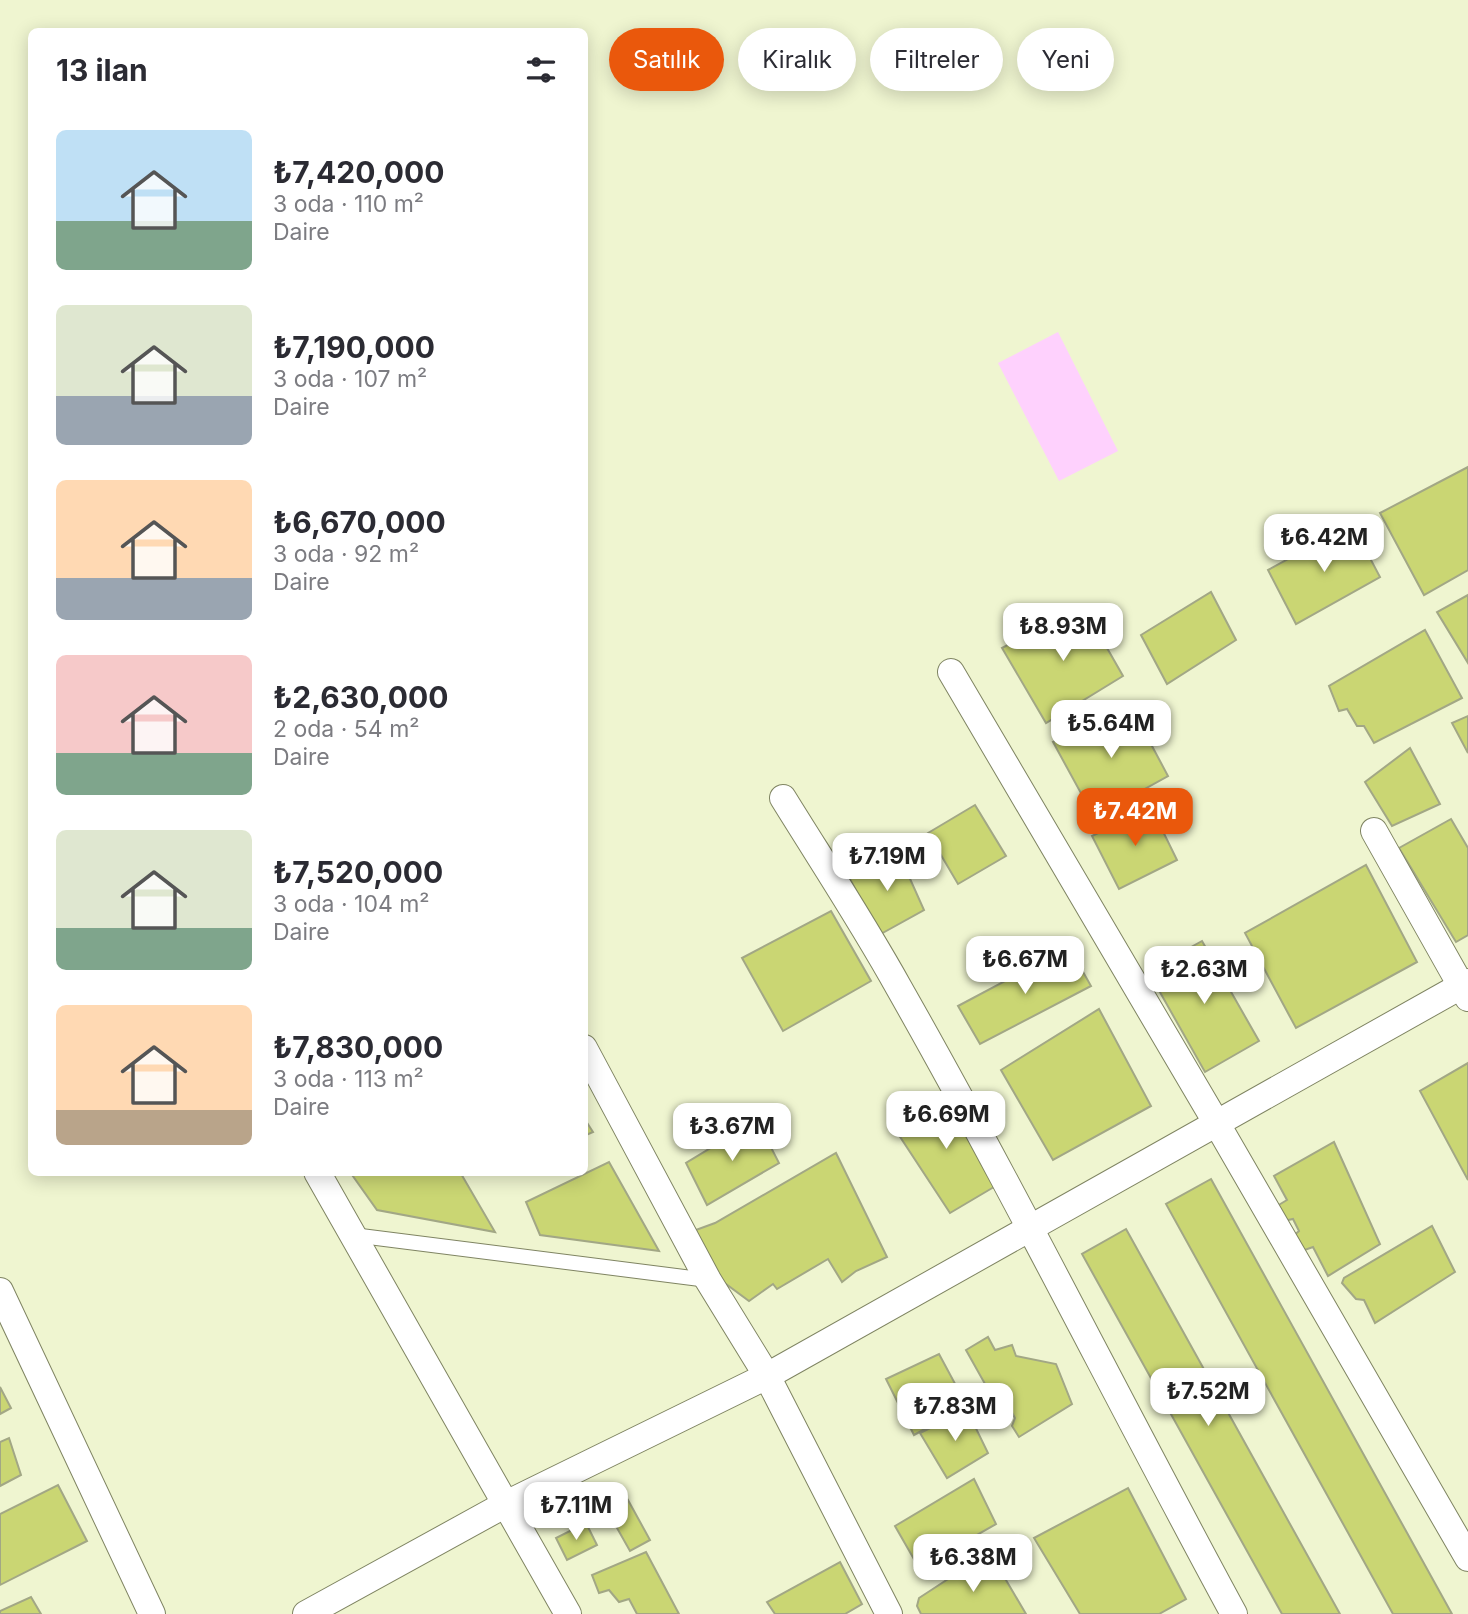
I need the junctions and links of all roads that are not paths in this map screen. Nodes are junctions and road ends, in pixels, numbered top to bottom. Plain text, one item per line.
1 (951, 672) dead end
2 (783, 798) dead end
3 (1374, 831) dead end
4 (1466, 988) edge
5 (588, 1055) edge
6 (1217, 1124) junction
7 (319, 1176) edge
8 (1032, 1229) junction
9 (353, 1235) junction
10 (708, 1280) junction
11 (0, 1291) edge
12 (767, 1376) junction
13 (506, 1504) junction
14 (1468, 1558) edge
15 (152, 1614) edge
16 (306, 1614) edge
17 (568, 1614) edge
18 (888, 1614) edge
19 (1234, 1614) edge

1 - 6 street
2 - 8 street
3 - 4 street
4 - 6 street
5 - 10 street
6 - 8 street
6 - 14 street
7 - 9 street
8 - 12 street
8 - 19 street
9 - 10 lane
9 - 13 street
10 - 12 street
11 - 15 street
12 - 13 street
12 - 18 street
13 - 16 street
13 - 17 street

